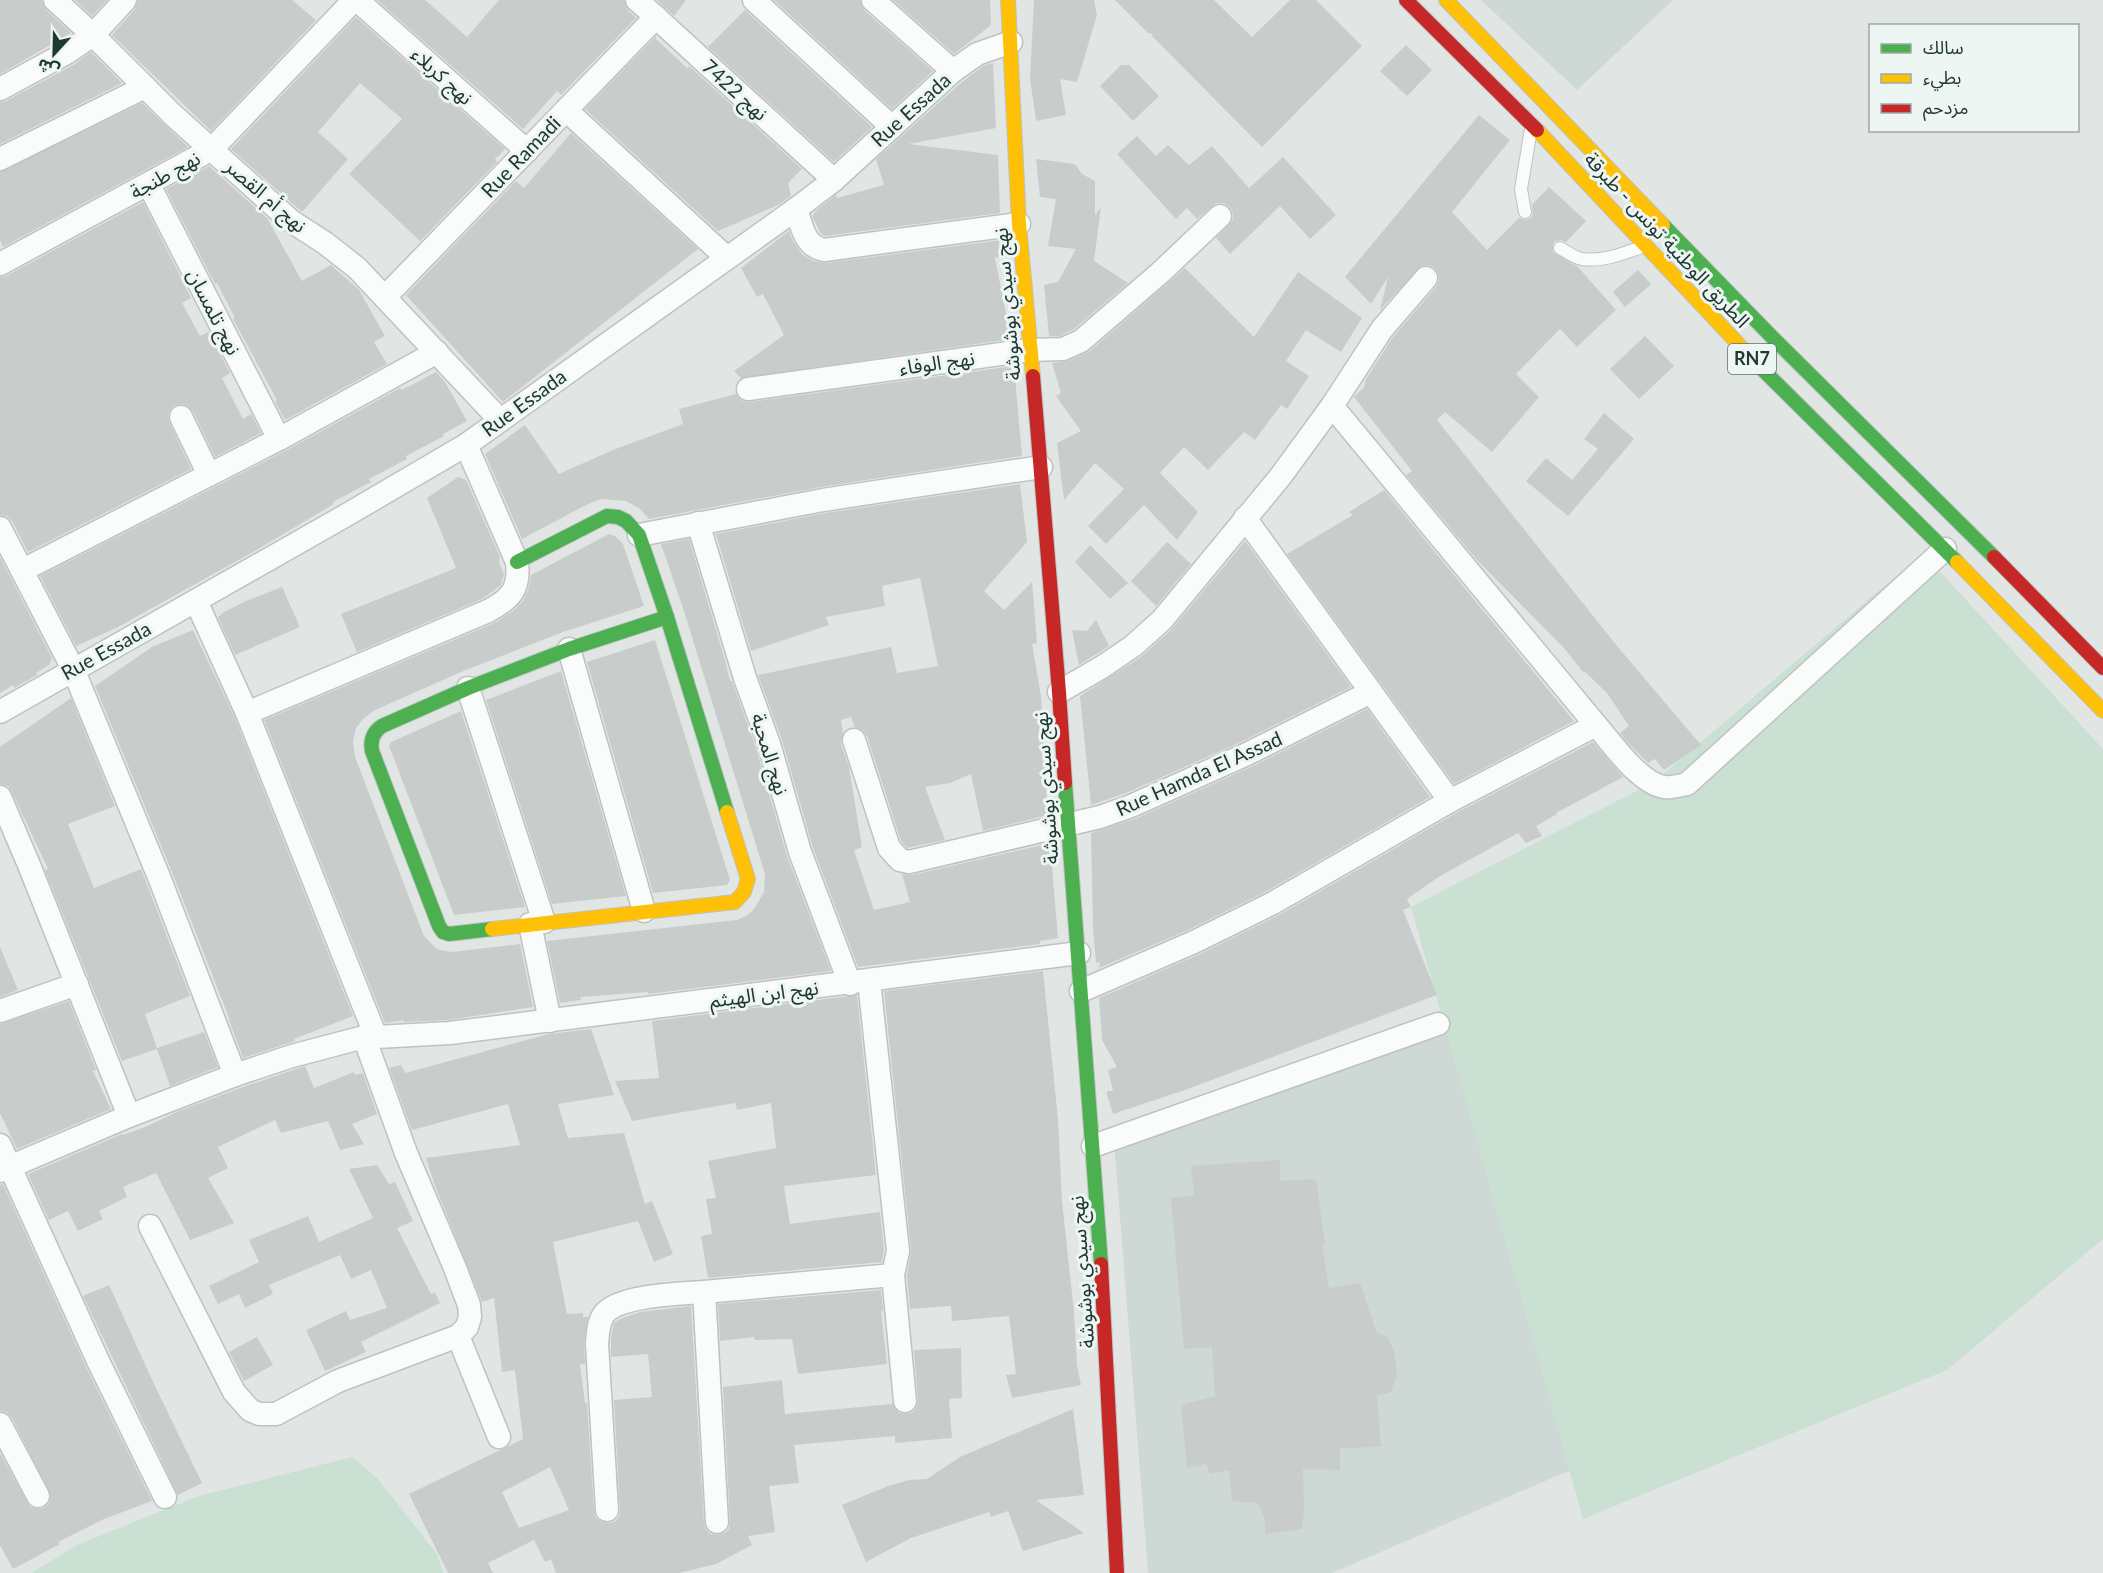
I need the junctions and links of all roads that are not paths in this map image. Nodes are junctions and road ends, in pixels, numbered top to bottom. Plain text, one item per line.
1 (55, 0) edge
2 (125, 0) edge
3 (356, 0) edge
4 (637, 0) edge
5 (754, 0) edge
6 (873, 0) edge
7 (1008, 0) edge
8 (1406, 0) edge
9 (1446, 0) edge
10 (656, 17) junction
11 (93, 35) junction
12 (1011, 42) junction
13 (953, 71) junction
14 (146, 87) junction
15 (0, 89) edge
16 (566, 110) junction
17 (1532, 125) junction
18 (892, 127) junction
19 (212, 149) junction
20 (527, 151) junction
21 (0, 159) edge
22 (834, 180) junction
23 (149, 185) junction
24 (796, 209) junction
25 (1525, 212) dead end
26 (1220, 216) dead end
27 (1019, 224) junction
28 (1647, 245) junction
29 (1560, 248) dead end
30 (727, 258) junction
31 (0, 264) edge
32 (1426, 278) dead end
33 (386, 297) junction
34 (1030, 350) junction
35 (437, 352) junction
36 (748, 389) dead end
37 (1332, 406) junction
38 (181, 417) dead end
39 (500, 420) junction
40 (279, 439) junction
41 (466, 445) junction
42 (1900, 462) junction
43 (1041, 467) junction
44 (208, 475) junction
45 (1880, 483) junction
46 (1245, 518) junction
47 (698, 522) junction
48 (0, 528) edge
49 (639, 535) junction
50 (1945, 549) junction
51 (517, 562) junction
52 (23, 570) junction
53 (196, 601) junction
54 (667, 617) junction
55 (569, 649) junction
56 (2103, 668) edge
57 (73, 669) junction
58 (468, 688) junction
59 (1059, 692) junction
60 (1371, 692) junction
61 (2103, 711) edge
62 (0, 712) edge
63 (247, 713) junction
64 (1596, 725) junction
65 (854, 740) dead end
66 (0, 797) edge
67 (1450, 801) junction
68 (1066, 824) junction
69 (644, 911) junction
70 (537, 923) junction
71 (1079, 953) junction
72 (860, 982) junction
73 (77, 984) junction
74 (1081, 991) junction
75 (0, 1011) edge
76 (549, 1021) junction
77 (1438, 1024) dead end
78 (370, 1037) junction
79 (235, 1075) junction
80 (129, 1116) junction
81 (0, 1145) edge
82 (1093, 1146) junction
83 (4, 1169) edge
84 (150, 1226) dead end
85 (893, 1275) junction
86 (704, 1292) junction
87 (458, 1336) junction
88 (905, 1401) dead end
89 (0, 1424) edge
90 (499, 1437) dead end
91 (38, 1496) dead end
92 (165, 1497) dead end
93 (607, 1510) dead end
94 (717, 1522) dead end
95 (1117, 1573) edge

1 - 11 street, نهج أم القصر
2 - 11 street
3 - 19 street, نهج طنجة
3 - 20 street, نهج كربلاء
4 - 10 street, نهج 7422
5 - 18 street
6 - 13 street
7 - 12 street, نهج سيدي بوشوشة
8 - 17 street, الطريق الوطنية تونس - طبرقة / RN7
9 - 42 street, الطريق الوطنية تونس - طبرقة / RN7
10 - 16 street, Rue Ramadi
10 - 22 street, نهج 7422
11 - 14 street, نهج أم القصر
11 - 15 street
12 - 13 street, Rue Essada
12 - 27 street, نهج سيدي بوشوشة
13 - 18 street, Rue Essada
14 - 19 street, نهج أم القصر
14 - 21 street
16 - 20 street, Rue Ramadi
16 - 30 street
17 - 25 lane
17 - 28 street, الطريق الوطنية تونس - طبرقة / RN7
18 - 22 street, Rue Essada
19 - 23 street, نهج طنجة
19 - 33 street, نهج أم القصر
20 - 33 street, Rue Ramadi
22 - 24 street, Rue Essada
23 - 31 street, نهج طنجة
23 - 40 street, نهج تلمسان
24 - 27 street
24 - 30 street, Rue Essada
26 - 34 street, نهج الوفاء
27 - 34 street, نهج سيدي بوشوشة
28 - 29 lane
28 - 45 street, الطريق الوطنية تونس - طبرقة / RN7
30 - 39 street, Rue Essada
32 - 37 street
33 - 35 street, نهج أم القصر
34 - 36 street, نهج الوفاء
34 - 43 street, نهج سيدي بوشوشة
35 - 39 street, نهج أم القصر
35 - 40 street
37 - 46 street
37 - 64 street
38 - 44 street
39 - 41 street, Rue Essada
40 - 44 street
41 - 51 street
41 - 53 street, Rue Essada
42 - 45 street
42 - 56 street, الطريق الوطنية تونس - طبرقة / RN7
43 - 47 street
43 - 59 street, نهج سيدي بوشوشة
44 - 52 street
45 - 50 street, الطريق الوطنية تونس - طبرقة / RN7
46 - 59 street
46 - 60 street
47 - 49 street
47 - 72 street, نهج المحبة
48 - 52 street
49 - 51 street
49 - 54 street
50 - 61 street, الطريق الوطنية تونس - طبرقة / RN7
50 - 64 street
51 - 63 street
52 - 57 street
53 - 57 street, Rue Essada
53 - 63 street
54 - 55 street
54 - 69 street
55 - 58 street
55 - 69 street
57 - 62 street, Rue Essada
57 - 79 street
58 - 70 street
58 - 70 street
59 - 68 street, نهج سيدي بوشوشة
60 - 67 street
60 - 68 street, Rue Hamda El Assad
63 - 78 street
64 - 67 street
65 - 68 street, Rue Hamda El Assad
66 - 73 street
67 - 74 street
68 - 71 street, نهج سيدي بوشوشة
69 - 70 street
70 - 76 street
71 - 72 street, نهج ابن الهيثم
71 - 74 street, نهج سيدي بوشوشة
72 - 76 street, نهج ابن الهيثم
72 - 85 street, نهج المحبة
73 - 75 street
73 - 80 street
74 - 82 street, نهج سيدي بوشوشة
76 - 78 street, نهج ابن الهيثم
77 - 82 street
78 - 79 street, نهج ابن الهيثم
78 - 87 street
79 - 80 street, نهج ابن الهيثم
80 - 83 street, نهج ابن الهيثم
81 - 83 street
82 - 95 street, نهج سيدي بوشوشة
83 - 92 street
84 - 87 street
85 - 86 street
85 - 88 street, نهج المحبة
86 - 93 street
86 - 94 street
87 - 90 street
89 - 91 street

